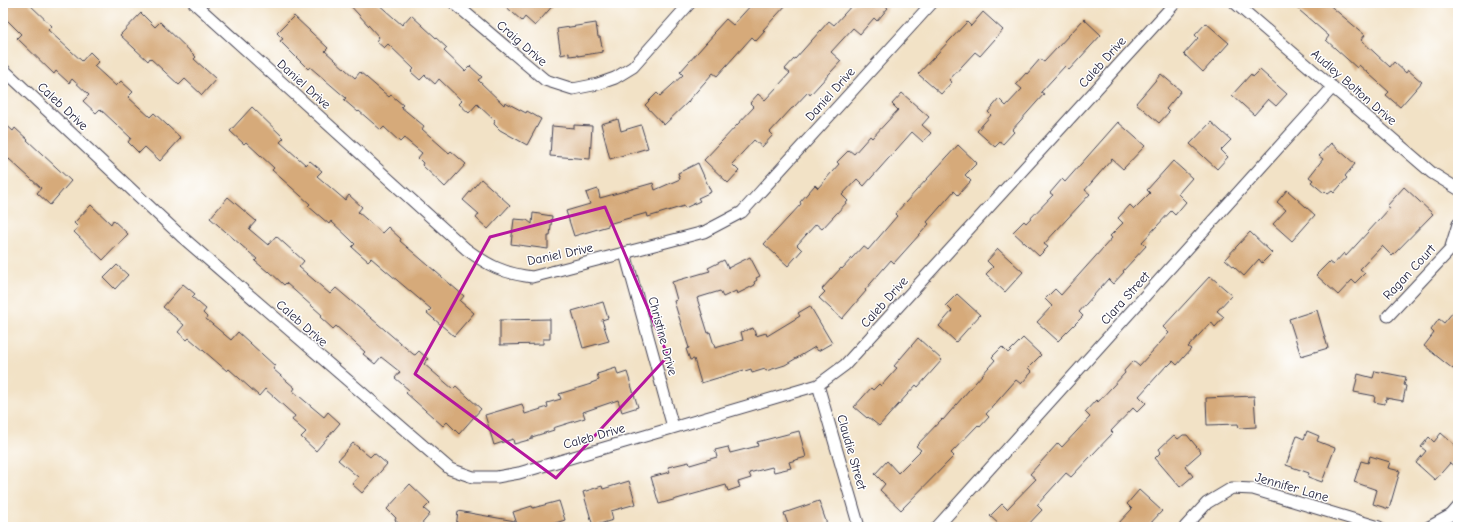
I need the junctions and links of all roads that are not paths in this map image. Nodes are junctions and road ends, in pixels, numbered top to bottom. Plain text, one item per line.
1 (194, 3) edge
2 (454, 3) edge
3 (690, 3) edge
4 (932, 3) edge
5 (1174, 3) edge
6 (1235, 3) edge
7 (3, 69) edge
8 (1333, 87) junction
9 (1458, 189) edge
10 (1458, 224) edge
11 (625, 253) junction
12 (1388, 316) dead end
13 (818, 385) junction
14 (673, 427) junction
15 (1458, 507) edge
16 (859, 527) edge
17 (937, 527) edge
18 (1185, 527) edge
19 (1379, 527) edge
20 (1429, 527) edge

1 - 11 street, Daniel Drive
2 - 3 street, Craig Drive
4 - 11 street, Daniel Drive
5 - 13 street, Caleb Drive
6 - 8 street, Audley Bolton Drive
7 - 14 street, Caleb Drive
8 - 9 street, Audley Bolton Drive
8 - 17 street, Clara Street
10 - 12 street, Ragan Court
11 - 14 street, Christine Drive
13 - 14 street, Caleb Drive
13 - 16 street, Claudie Street
15 - 20 street
18 - 19 street, Jennifer Lane

